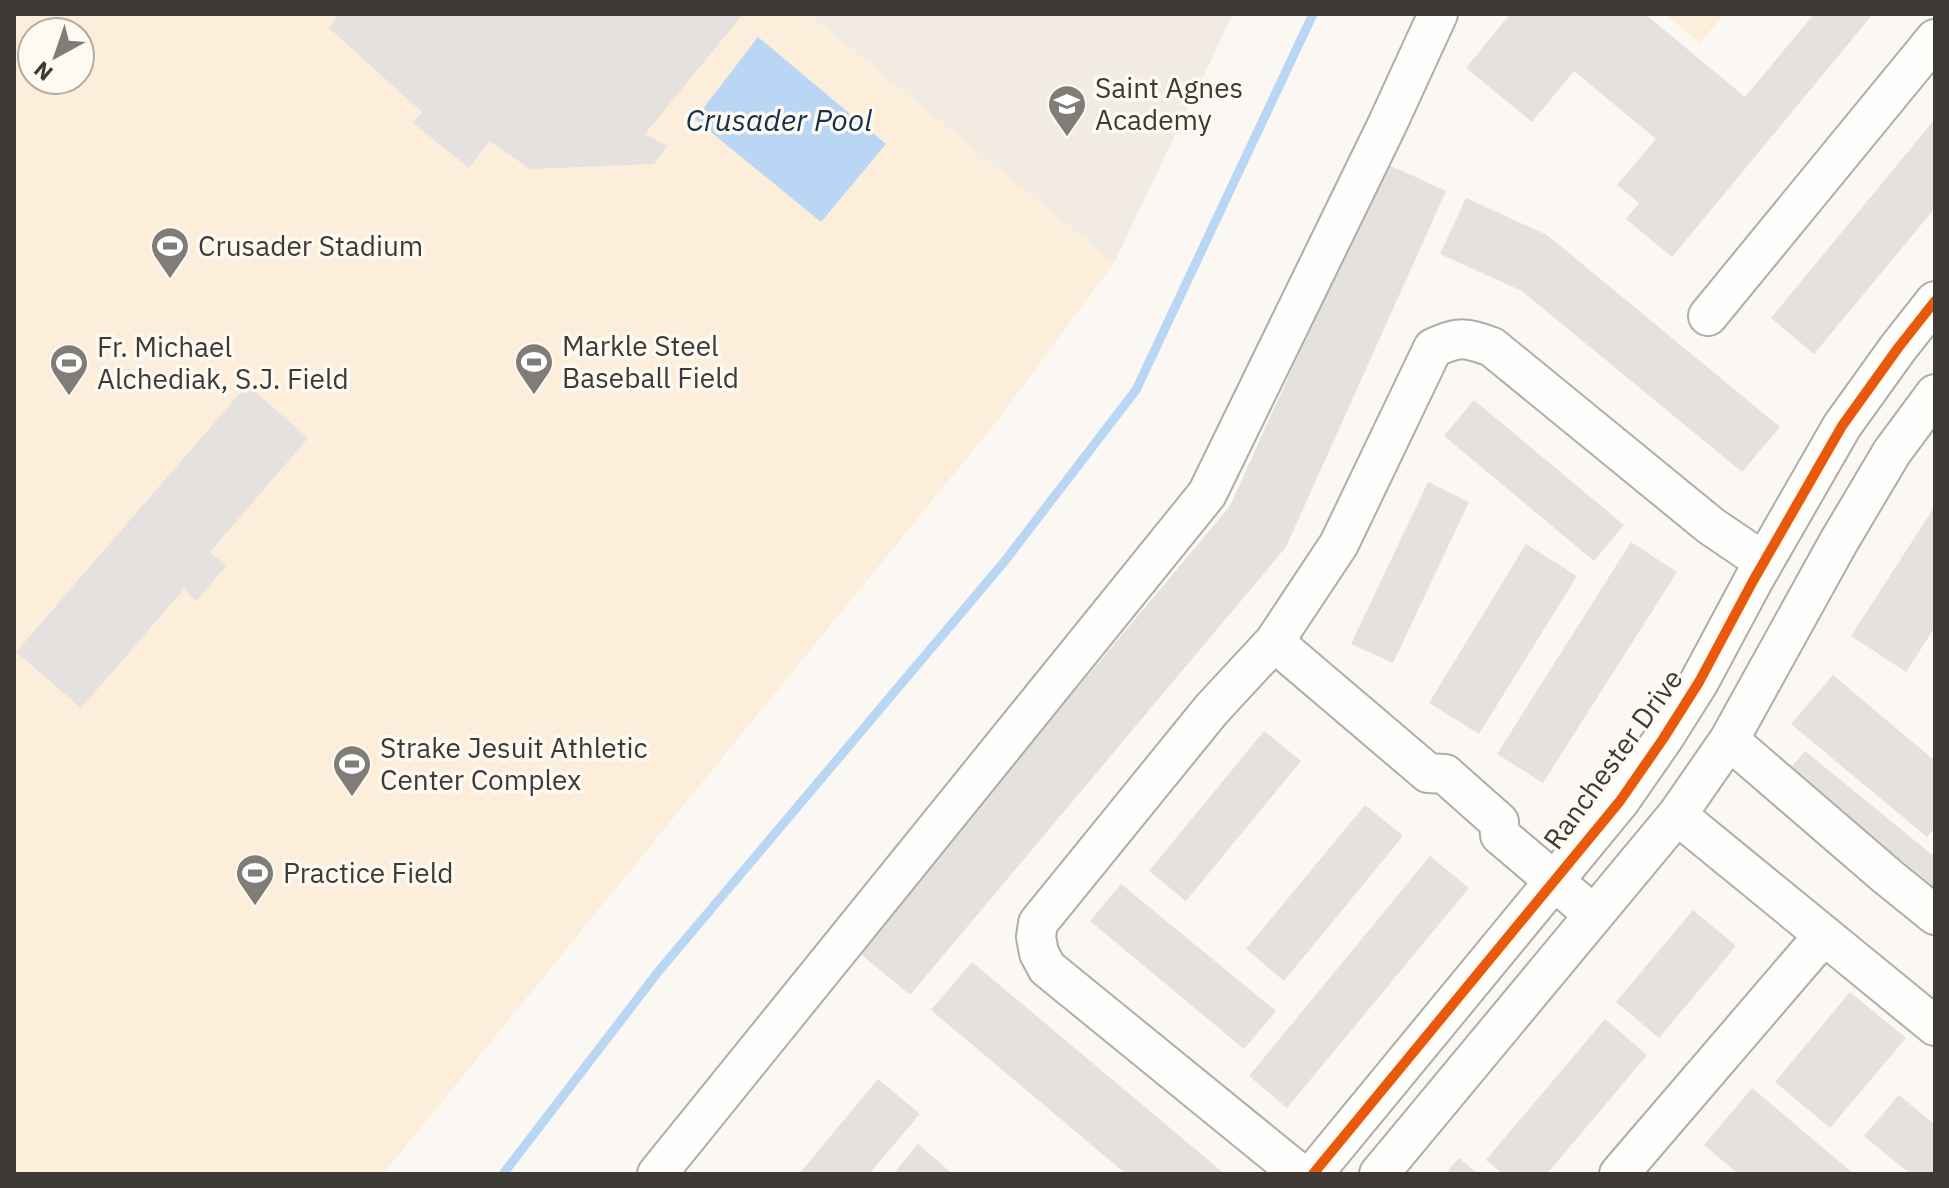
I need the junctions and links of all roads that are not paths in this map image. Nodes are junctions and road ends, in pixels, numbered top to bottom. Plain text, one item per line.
1 (1438, 14) edge
2 (1935, 39) edge
3 (1935, 301) edge
4 (1708, 316) dead end
5 (1935, 394) edge
6 (1842, 426) junction
7 (1892, 452) junction
8 (1764, 562) junction
9 (1274, 642) junction
10 (1729, 740) junction
11 (1677, 815) junction
12 (1553, 881) junction
13 (1594, 915) junction
14 (1935, 915) edge
15 (1824, 935) junction
16 (1935, 1026) edge
17 (657, 1174) edge
18 (1300, 1174) edge
19 (1313, 1174) edge
20 (1379, 1174) edge
21 (1619, 1174) edge

1 - 17 street
2 - 4 street
3 - 6 street, Ranchester Drive
5 - 7 street
6 - 7 street
6 - 8 street, Ranchester Drive
7 - 10 street
8 - 9 street
8 - 12 street, Ranchester Drive
9 - 12 street
9 - 18 street
10 - 11 street
10 - 14 street
11 - 13 street
11 - 15 street
12 - 13 street
12 - 19 street, Ranchester Drive
13 - 20 street
15 - 16 street
15 - 21 street

